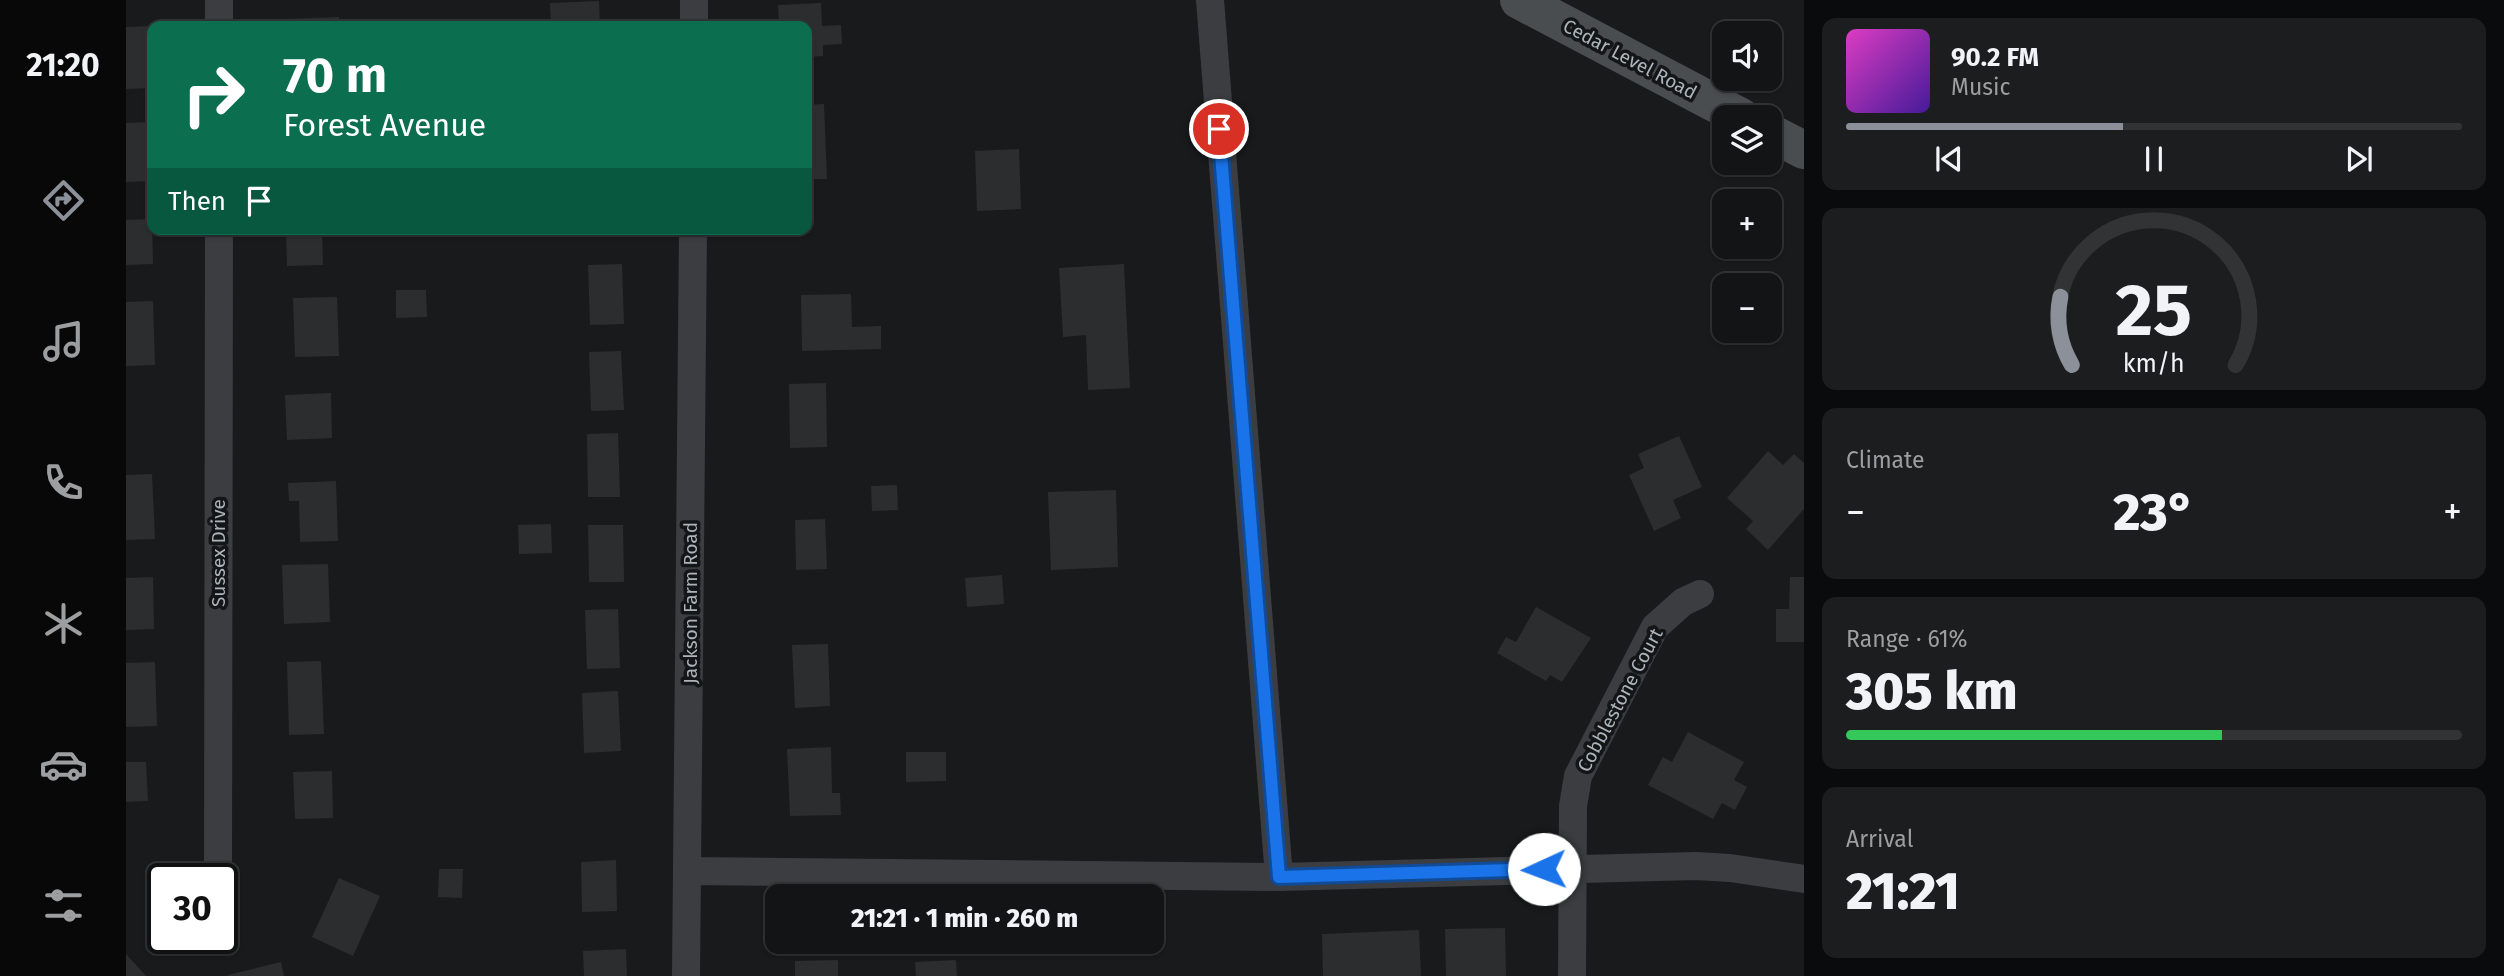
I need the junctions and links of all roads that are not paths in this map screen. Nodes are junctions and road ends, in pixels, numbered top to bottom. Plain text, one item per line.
1 (219, 0) edge
2 (695, 0) edge
3 (1210, 0) edge
4 (1519, 0) edge
5 (219, 21) edge
6 (694, 21) edge
7 (1718, 105) edge
8 (1782, 139) edge
9 (1804, 150) edge
10 (219, 235) edge
11 (693, 235) edge
12 (1700, 594) dead end
13 (218, 863) edge
14 (1571, 868) junction
15 (688, 871) junction
16 (1279, 877) junction
17 (1804, 879) edge
18 (686, 976) edge
19 (1572, 976) edge

1 - 5 street
2 - 6 street
3 - 16 street
4 - 7 main road, Cedar Level Road
8 - 9 main road
10 - 13 street, Sussex Drive
11 - 15 street, Jackson Farm Road
12 - 14 street, Cobblestone Court
14 - 16 street
14 - 17 street
14 - 19 street, Cobblestone Court
15 - 16 street
15 - 18 street, Jackson Farm Road

